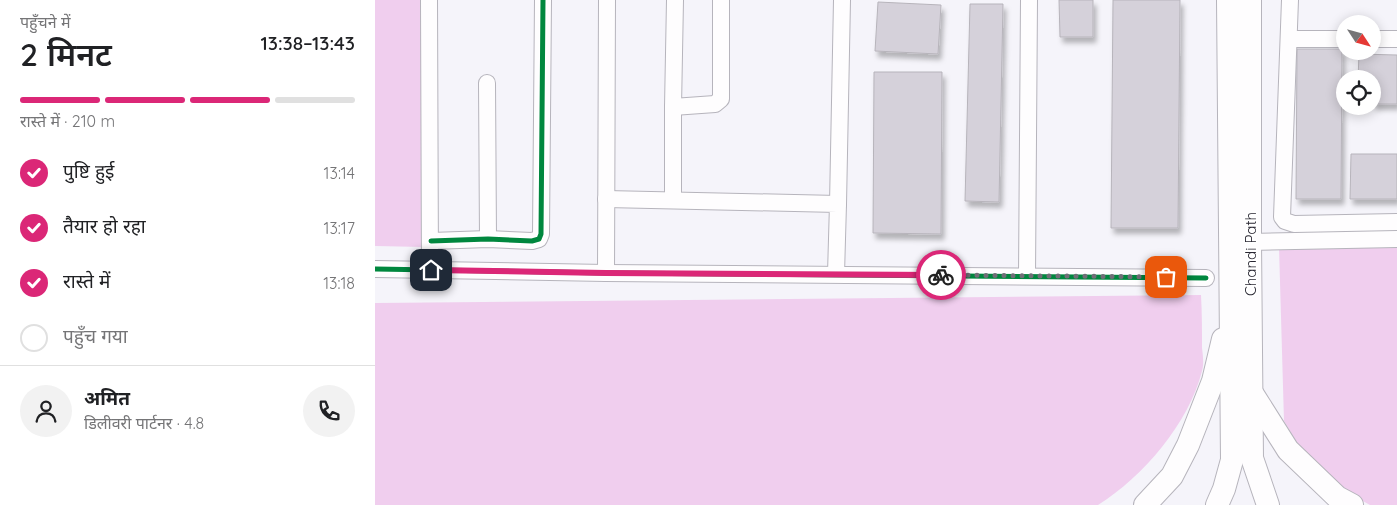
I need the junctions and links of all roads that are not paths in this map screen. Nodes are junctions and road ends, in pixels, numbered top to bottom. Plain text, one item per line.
1 (429, 0) edge
2 (543, 0) edge
3 (607, 0) edge
4 (675, 0) edge
5 (721, 0) edge
6 (842, 0) edge
7 (1029, 0) edge
8 (1228, 0) edge
9 (1250, 0) edge
10 (1290, 0) edge
11 (1289, 39) junction
12 (1336, 39) edge
13 (1381, 39) edge
14 (1397, 39) edge
15 (487, 83) dead end
16 (673, 107) junction
17 (606, 199) junction
18 (673, 200) junction
19 (838, 204) junction
20 (1397, 222) edge
21 (488, 239) junction
22 (1397, 239) edge
23 (431, 241) junction
24 (1249, 242) junction
25 (375, 269) edge
26 (431, 270) junction
27 (606, 273) junction
28 (837, 274) junction
29 (1027, 275) junction
30 (1205, 278) dead end
31 (1231, 284) junction
32 (1252, 393) junction
33 (1145, 505) edge
34 (1217, 505) edge
35 (1268, 505) edge
36 (1352, 505) edge

1 - 23 street
2 - 21 street
3 - 17 street
4 - 16 street
5 - 16 street
6 - 19 street
7 - 29 street
8 - 31 main road, Chandi Path
9 - 24 main road, Chandi Path
10 - 11 street
11 - 12 street
11 - 20 street
13 - 14 street
15 - 21 street
16 - 18 street
17 - 18 street
17 - 27 street
18 - 19 street
19 - 28 street
21 - 23 street
22 - 24 street
23 - 26 street
24 - 32 main road, Chandi Path
25 - 26 street
26 - 27 street
27 - 28 street
28 - 29 street
29 - 30 street
31 - 33 main road
31 - 34 main road, Chandi Path
32 - 35 main road, Chandi Path
32 - 36 main road

